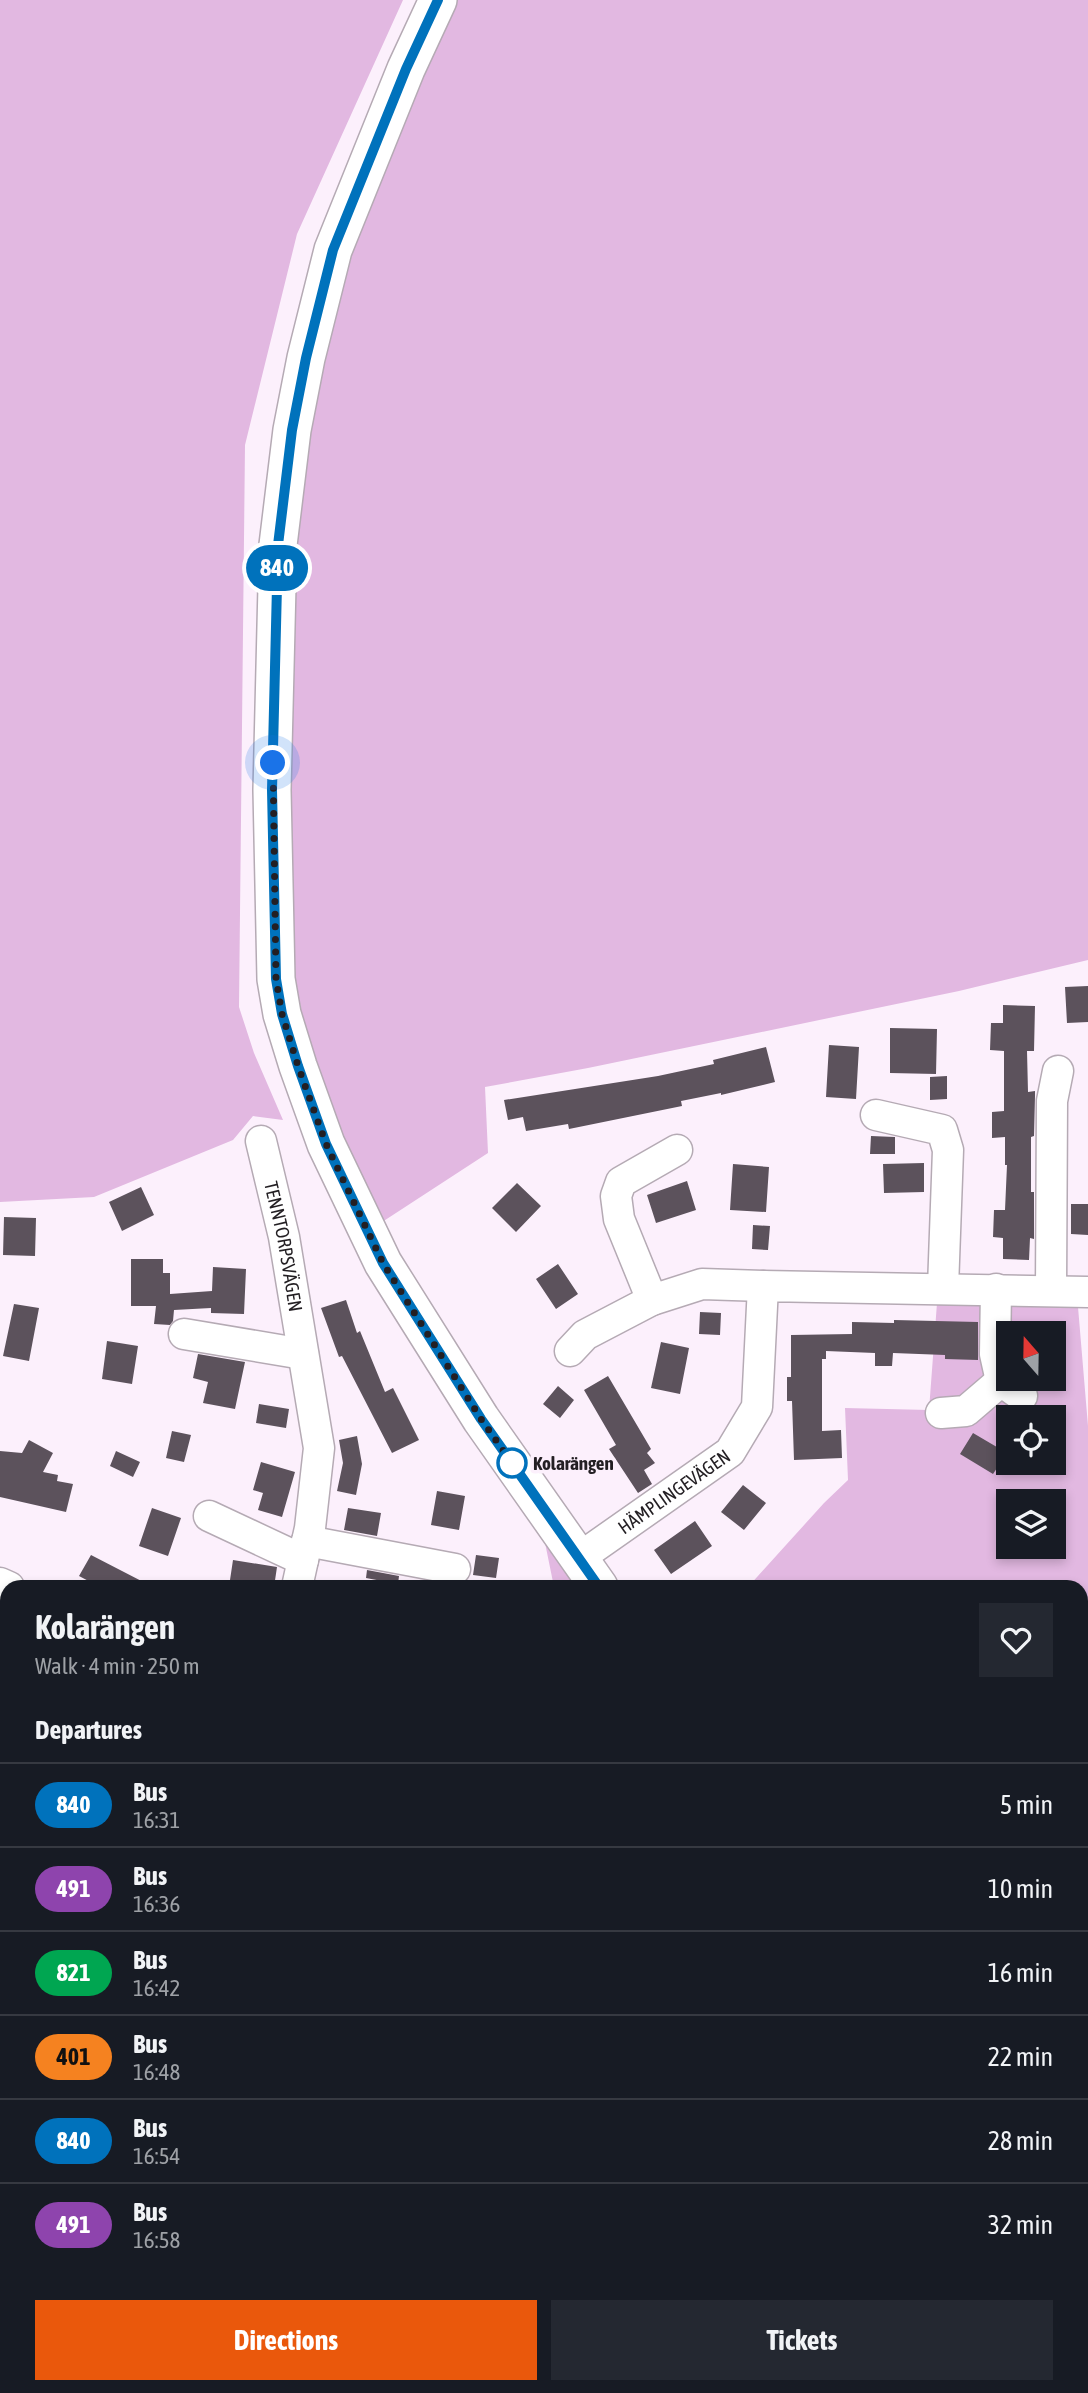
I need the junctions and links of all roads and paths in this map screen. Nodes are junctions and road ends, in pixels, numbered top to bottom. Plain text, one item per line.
1 (438, 0) edge
2 (1058, 1071) dead end
3 (876, 1115) dead end
4 (261, 1141) dead end
5 (677, 1150) dead end
6 (763, 1286) junction
7 (943, 1288) junction
8 (996, 1289) junction
9 (1051, 1290) junction
10 (1088, 1292) edge
11 (652, 1300) junction
12 (184, 1334) dead end
13 (570, 1351) dead end
14 (303, 1354) junction
15 (941, 1413) dead end
16 (209, 1516) dead end
17 (303, 1563) edge
18 (455, 1569) dead end
19 (589, 1573) edge

1 - 19 main road
2 - 9 street
3 - 7 street
4 - 14 street, TENNTORPSVÄGEN
5 - 11 street
6 - 7 street
6 - 11 street
6 - 19 street, HÄMPLINGEVÄGEN
7 - 8 street
8 - 9 street
8 - 15 street
9 - 10 street
11 - 13 street
12 - 14 street
14 - 17 street, TENNTORPSVÄGEN
16 - 17 street
17 - 18 street

